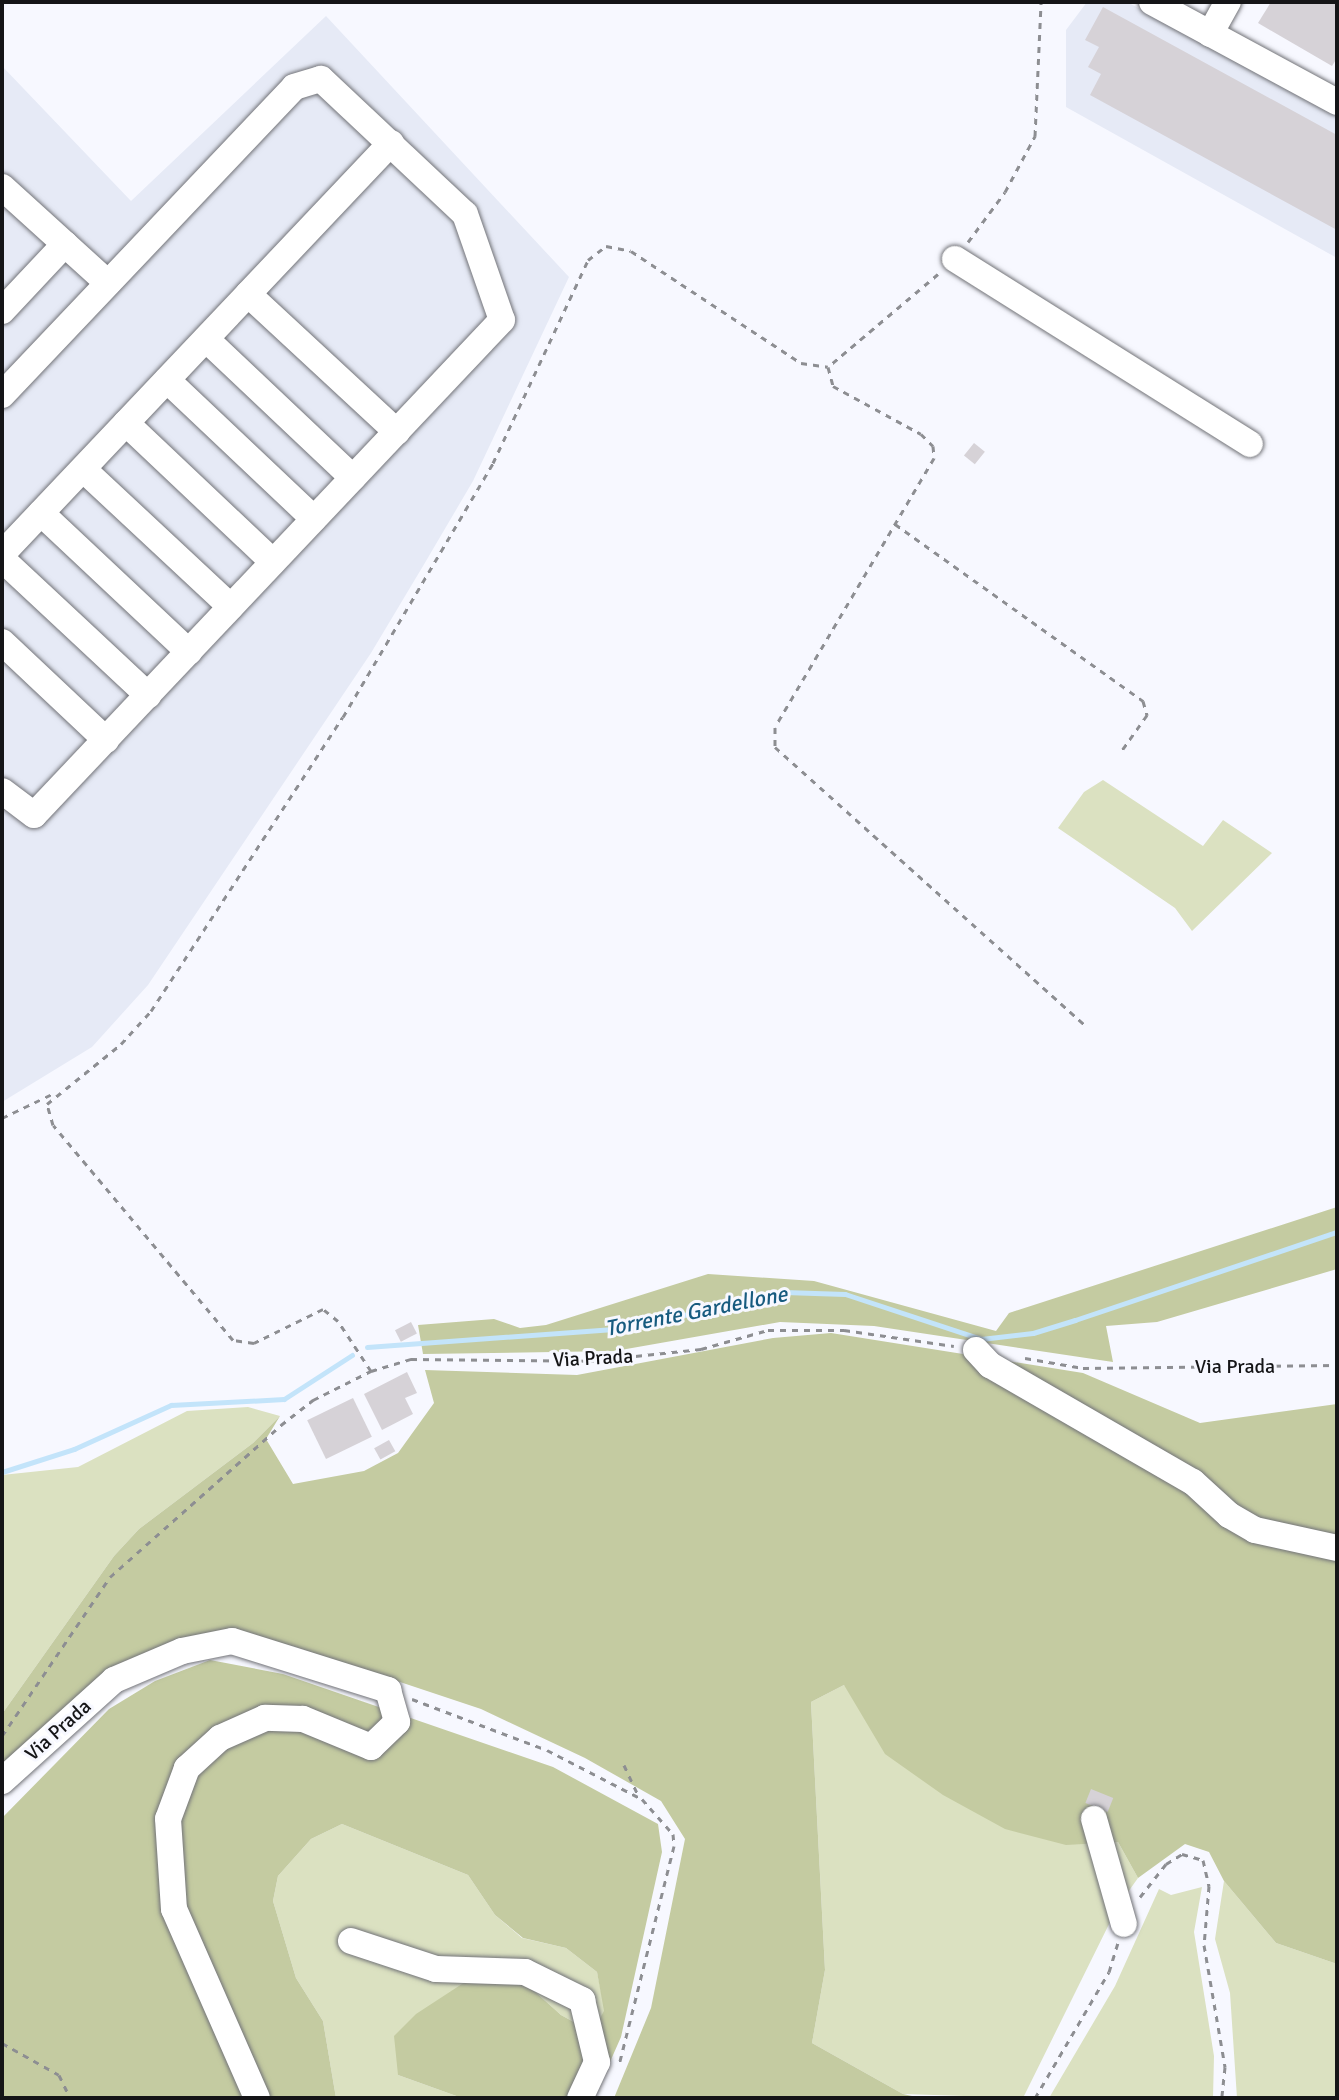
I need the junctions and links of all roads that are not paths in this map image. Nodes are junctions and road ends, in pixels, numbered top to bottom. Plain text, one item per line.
1 (1152, 2) edge
2 (1228, 2) edge
3 (1210, 34) junction
4 (1337, 102) edge
5 (391, 143) junction
6 (2, 187) edge
7 (65, 244) junction
8 (955, 259) road end
9 (108, 283) junction
10 (248, 294) junction
11 (2, 311) edge
12 (206, 339) junction
13 (167, 380) junction
14 (2, 395) edge
15 (126, 423) junction
16 (397, 432) junction
17 (1250, 444) dead end
18 (83, 469) junction
19 (353, 478) junction
20 (41, 513) junction
21 (314, 519) junction
22 (2, 556) edge
23 (273, 562) junction
24 (231, 607) junction
25 (2, 642) edge
26 (189, 652) junction
27 (148, 695) junction
28 (106, 740) junction
29 (2, 791) edge
30 (976, 1350) road end
31 (1337, 1548) edge
32 (2, 1781) edge
33 (1094, 1819) dead end
34 (1124, 1924) road end
35 (351, 1941) dead end
36 (257, 2098) edge
37 (580, 2098) edge

1 - 3 street
2 - 3 street
3 - 4 street
5 - 9 street
5 - 10 street
5 - 16 street
6 - 7 street
7 - 9 street
7 - 11 street
8 - 17 street
9 - 14 street
10 - 12 street
10 - 16 street
12 - 13 street
12 - 19 street
13 - 15 street
13 - 21 street
15 - 18 street
15 - 23 street
16 - 19 street
18 - 20 street
18 - 24 street
19 - 21 street
20 - 22 street
20 - 26 street
21 - 23 street
22 - 27 street
23 - 24 street
24 - 26 street
25 - 28 street
26 - 27 street
27 - 28 street
28 - 29 street
30 - 31 street
32 - 36 street, Via Prada
33 - 34 street
35 - 37 street

